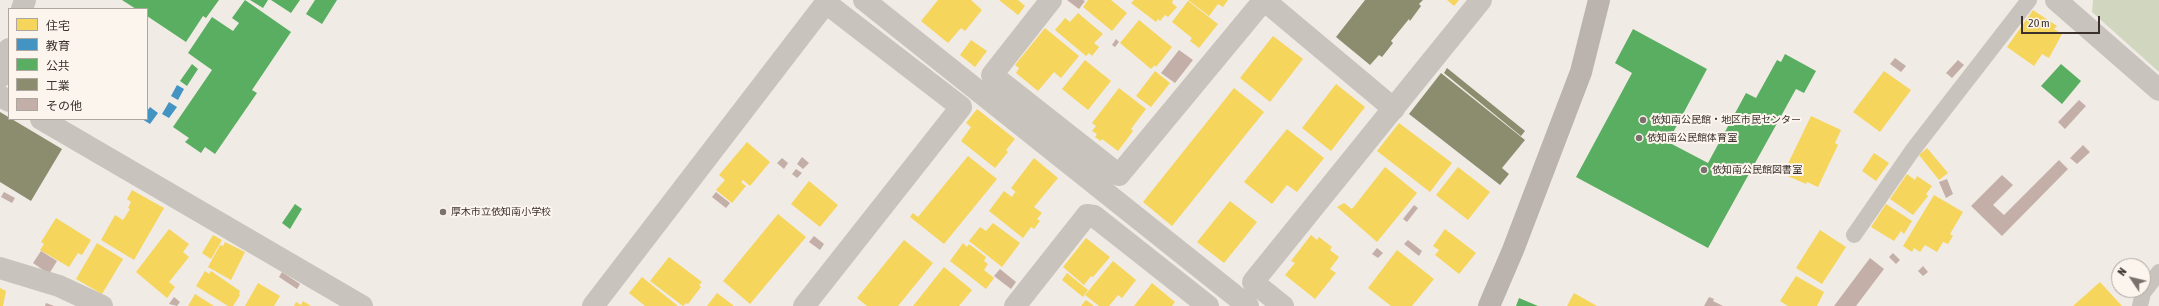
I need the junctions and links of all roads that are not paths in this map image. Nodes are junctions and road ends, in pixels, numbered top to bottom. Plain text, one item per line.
1 (864, 0) edge
2 (1051, 0) edge
3 (1481, 0) edge
4 (1600, 0) edge
5 (2029, 0) edge
6 (827, 1) edge
7 (2063, 2) edge
8 (8, 52) edge
9 (0, 77) edge
10 (2159, 90) edge
11 (1394, 109) junction
12 (42, 120) edge
13 (1854, 235) dead end
14 (0, 268) edge
15 (2159, 272) edge
16 (356, 304) edge
17 (102, 306) edge
18 (593, 306) edge
19 (804, 306) edge
20 (1015, 306) edge
21 (1208, 306) edge
22 (1248, 306) edge
23 (1282, 306) edge
24 (1489, 306) edge
25 (2140, 306) edge

1 - 22 street
2 - 11 street
3 - 11 street
4 - 24 street
5 - 13 lane
6 - 18 street
6 - 19 street
7 - 10 street
8 - 9 street
11 - 23 street
12 - 16 street
14 - 17 street
15 - 25 lane
20 - 21 street

